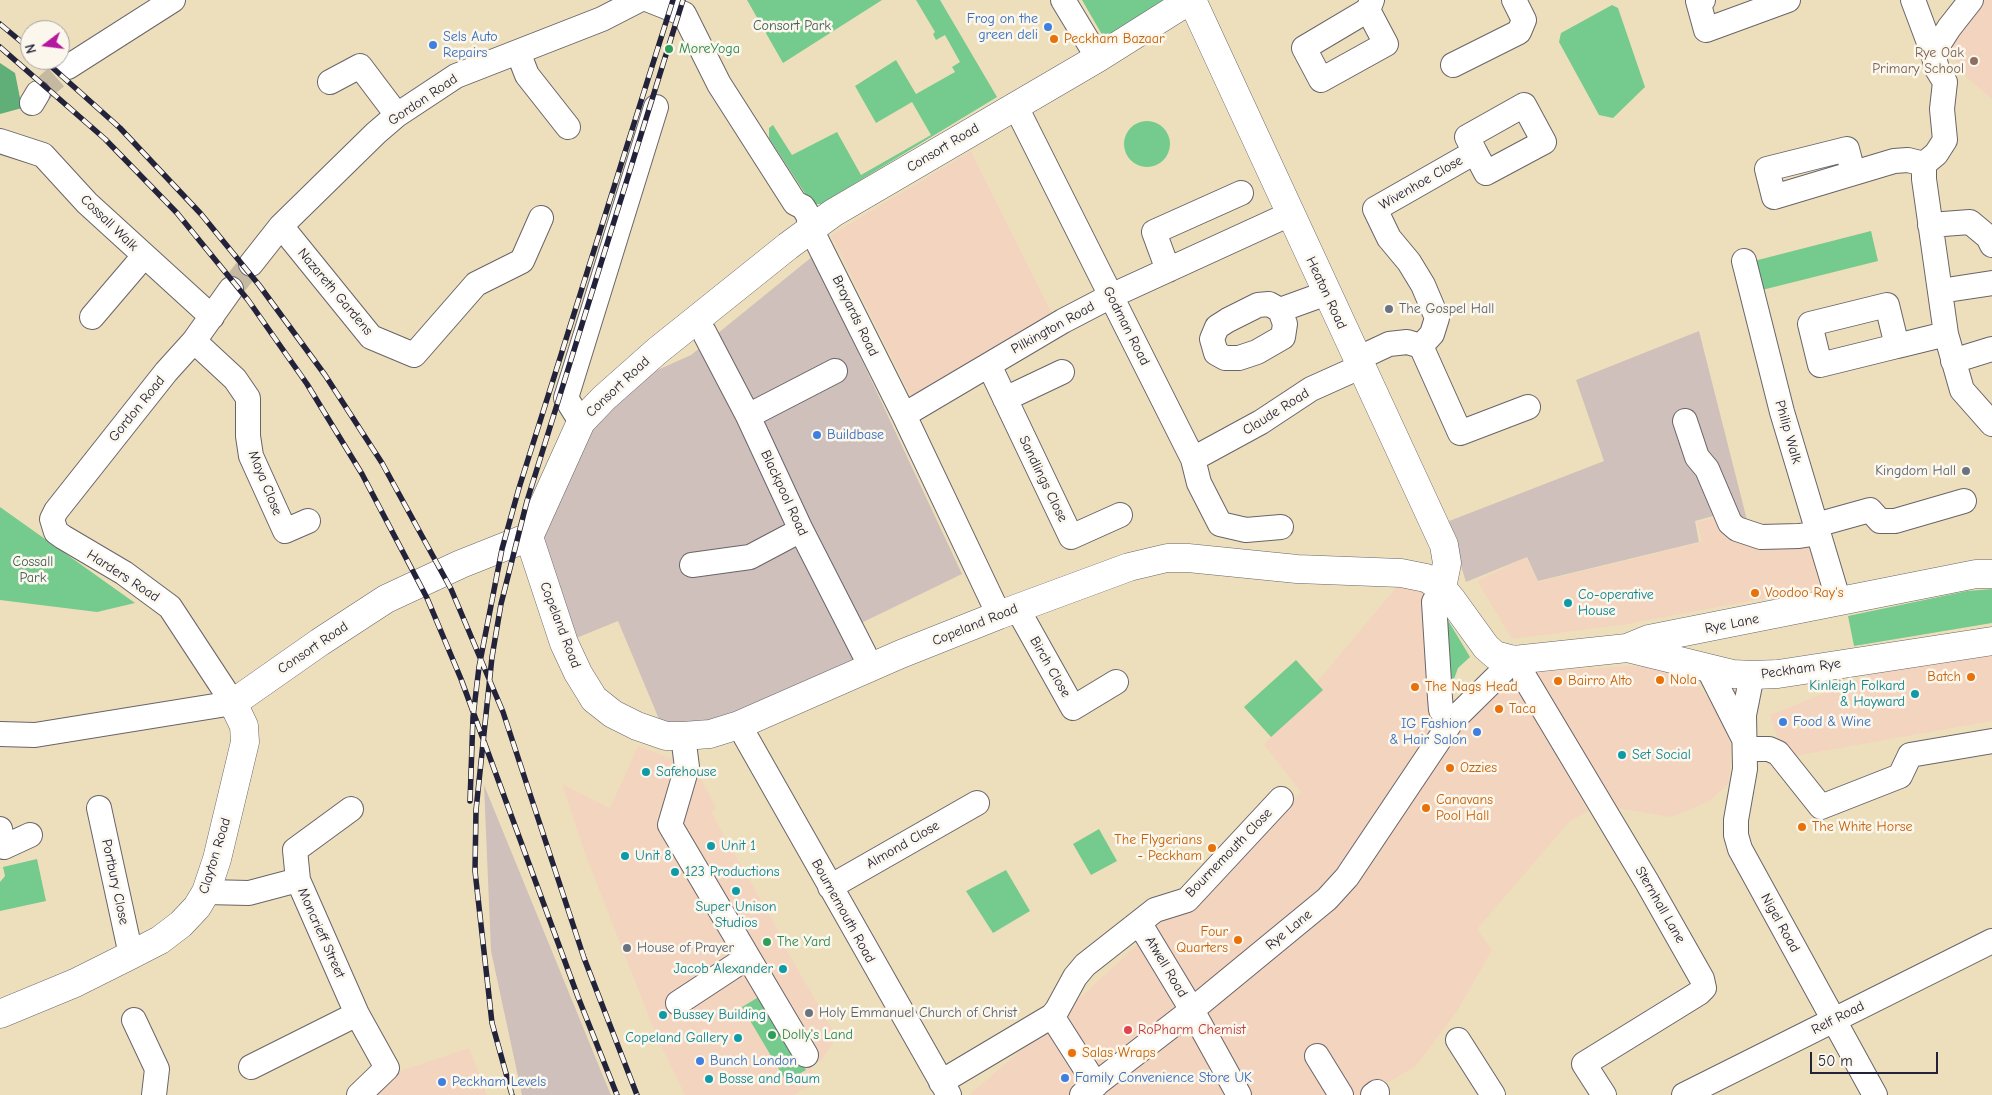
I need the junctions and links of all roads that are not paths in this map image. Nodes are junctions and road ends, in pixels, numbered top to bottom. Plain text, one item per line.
1 (171, 0) edge
2 (639, 0) edge
3 (649, 0) edge
4 (1063, 0) edge
5 (1191, 0) edge
6 (1514, 0) edge
7 (1704, 0) edge
8 (1913, 0) edge
9 (1971, 0) edge
10 (1779, 1) edge
11 (690, 22) edge
12 (1935, 48) junction
13 (518, 52) junction
14 (1098, 58) junction
15 (1453, 65) dead end
16 (70, 66) tunnel mouth
17 (330, 82) dead end
18 (1015, 105) junction
19 (656, 107) dead end
20 (397, 115) junction
21 (568, 127) dead end
22 (0, 141) edge
23 (1475, 152) dead end
24 (1924, 164) junction
25 (1853, 172) dead end
26 (1241, 193) dead end
27 (1290, 214) junction
28 (541, 218) dead end
29 (1930, 225) junction
30 (280, 226) junction
31 (811, 229) junction
32 (1992, 245) edge
33 (144, 256) junction
34 (1744, 260) dead end
35 (251, 264) tunnel mouth
36 (1168, 270) junction
37 (1992, 282) edge
38 (231, 289) tunnel mouth
39 (1940, 291) junction
40 (1326, 293) junction
41 (1111, 296) junction
42 (1280, 310) dead end
43 (92, 316) dead end
44 (212, 317) junction
45 (694, 321) junction
46 (1946, 334) junction
47 (194, 341) junction
48 (1421, 346) junction
49 (1897, 346) dead end
50 (1992, 350) edge
51 (1953, 361) junction
52 (1359, 363) junction
53 (989, 366) junction
54 (835, 372) dead end
55 (1062, 372) dead end
56 (1005, 399) junction
57 (1528, 407) dead end
58 (904, 414) junction
59 (748, 416) junction
60 (1685, 421) dead end
61 (581, 422) junction
62 (1992, 424) edge
63 (1193, 459) junction
64 (1964, 501) dead end
65 (1120, 515) dead end
66 (308, 520) dead end
67 (1281, 526) dead end
68 (1817, 529) junction
69 (801, 530) junction
70 (56, 532) joint
71 (529, 537) junction
72 (692, 566) dead end
73 (1992, 574) edge
74 (1442, 588) junction
75 (1839, 602) junction
76 (1008, 611) junction
77 (1717, 627) junction
78 (1992, 641) edge
79 (1626, 648) junction
80 (871, 667) junction
81 (1708, 668) junction
82 (1519, 669) junction
83 (1752, 676) junction
84 (1116, 682) dead end
85 (233, 703) junction
86 (1451, 722) junction
87 (739, 725) junction
88 (0, 734) edge
89 (683, 736) junction
90 (1992, 741) edge
91 (1744, 744) junction
92 (1281, 799) dead end
93 (977, 803) dead end
94 (99, 808) dead end
95 (351, 809) dead end
96 (0, 829) edge
97 (30, 835) dead end
98 (298, 880) junction
99 (830, 887) junction
100 (206, 892) junction
101 (1140, 924) junction
102 (1992, 941) edge
103 (131, 955) junction
104 (748, 957) junction
105 (678, 1002) dead end
106 (1192, 1010) junction
107 (0, 1014) edge
108 (357, 1014) junction
109 (1052, 1016) junction
110 (134, 1020) dead end
111 (1833, 1020) junction
112 (1458, 1040) dead end
113 (806, 1055) dead end
114 (1318, 1056) dead end
115 (251, 1067) dead end
116 (945, 1088) edge
117 (1089, 1090) edge
118 (1596, 1092) edge
119 (154, 1095) edge
120 (359, 1095) edge
121 (1239, 1095) edge
122 (1341, 1095) edge
123 (1493, 1095) edge
124 (1684, 1095) edge
125 (1875, 1095) edge

1 - 16 street
2 - 13 street, Gordon Road
3 - 11 street
4 - 14 street
5 - 14 main road, Consort Road
5 - 27 main road, Heaton Road
6 - 15 street
7 - 10 street
8 - 12 street
9 - 12 street
11 - 31 street, Brayards Road
12 - 24 street
13 - 20 street, Gordon Road
13 - 21 street
14 - 18 main road, Consort Road
17 - 20 street
18 - 31 main road, Consort Road
18 - 41 street, Godman Road
19 - 61 street
20 - 30 street, Gordon Road
22 - 33 street, Cossall Walk
23 - 48 street, Wivenhoe Close
24 - 25 street
24 - 29 street
26 - 36 street
27 - 36 street, Pilkington Road
27 - 40 main road, Heaton Road
28 - 30 street, Nazareth Gardens
29 - 32 street
29 - 39 street
30 - 35 street, Gordon Road
31 - 45 main road, Consort Road
31 - 58 street, Brayards Road
33 - 43 street
33 - 44 street, Cossall Walk
34 - 68 street, Philip Walk
36 - 41 street, Pilkington Road
37 - 39 street
38 - 44 street, Gordon Road
39 - 46 street
40 - 42 street
40 - 52 main road, Heaton Road
41 - 53 street, Pilkington Road
41 - 63 street, Godman Road
44 - 47 street, Gordon Road
45 - 59 street, Blackpool Road
45 - 61 main road, Consort Road
46 - 49 street
46 - 51 street
47 - 66 street, Maya Close
47 - 70 street, Gordon Road
48 - 52 street
48 - 57 street
50 - 51 street
51 - 62 street
52 - 63 street, Claude Road
52 - 74 main road, Heaton Road
53 - 56 street, Sandlings Close
53 - 58 street, Pilkington Road
54 - 59 street
55 - 56 street
56 - 65 street, Sandlings Close
58 - 76 street, Brayards Road
59 - 69 street, Blackpool Road
60 - 68 street
61 - 71 main road, Consort Road
63 - 67 street, Godman Road
64 - 68 street
68 - 75 street, Philip Walk
69 - 72 street
69 - 80 street, Blackpool Road
70 - 85 street, Harders Road
71 - 85 main road, Consort Road
71 - 89 main road, Copeland Road
73 - 75 main road
74 - 76 main road, Copeland Road
74 - 82 main road, Copeland Road
74 - 86 street
75 - 77 main road, Rye Lane
76 - 80 main road, Copeland Road
76 - 84 street, Birch Close
77 - 79 main road, Rye Lane
77 - 81 main road
78 - 83 main road, Peckham Rye
79 - 81 main road, Rye Lane
79 - 82 main road, Rye Lane
80 - 87 main road, Copeland Road
81 - 83 main road, Rye Lane
81 - 91 street
82 - 86 street, Rye Lane
82 - 118 street, Sternhall Lane
83 - 91 street, Peckham Rye
85 - 88 street, Consort Road
85 - 100 main road, Clayton Road
86 - 106 street, Rye Lane
87 - 89 main road, Copeland Road
87 - 99 street, Bournemouth Road
89 - 104 street
90 - 91 street
91 - 111 street, Nigel Road
92 - 101 street, Bournemouth Close
93 - 99 street, Almond Close
94 - 103 street, Portbury Close
95 - 98 street
96 - 97 street
98 - 100 street, Moncrieff Street
98 - 108 street, Moncrieff Street
99 - 116 street, Bournemouth Road
100 - 103 main road, Clayton Road
101 - 106 street, Atwell Road
101 - 109 street, Bournemouth Close
102 - 111 street, Relf Road
103 - 107 main road, Clayton Road
104 - 105 street
104 - 113 street
106 - 117 street, Rye Lane
106 - 121 street, Atwell Road
108 - 115 street
108 - 120 street, Moncrieff Street
109 - 116 street, Bournemouth Close
109 - 117 street
110 - 119 street
111 - 124 street, Relf Road
111 - 125 street, Nigel Road
112 - 123 street
114 - 122 street

